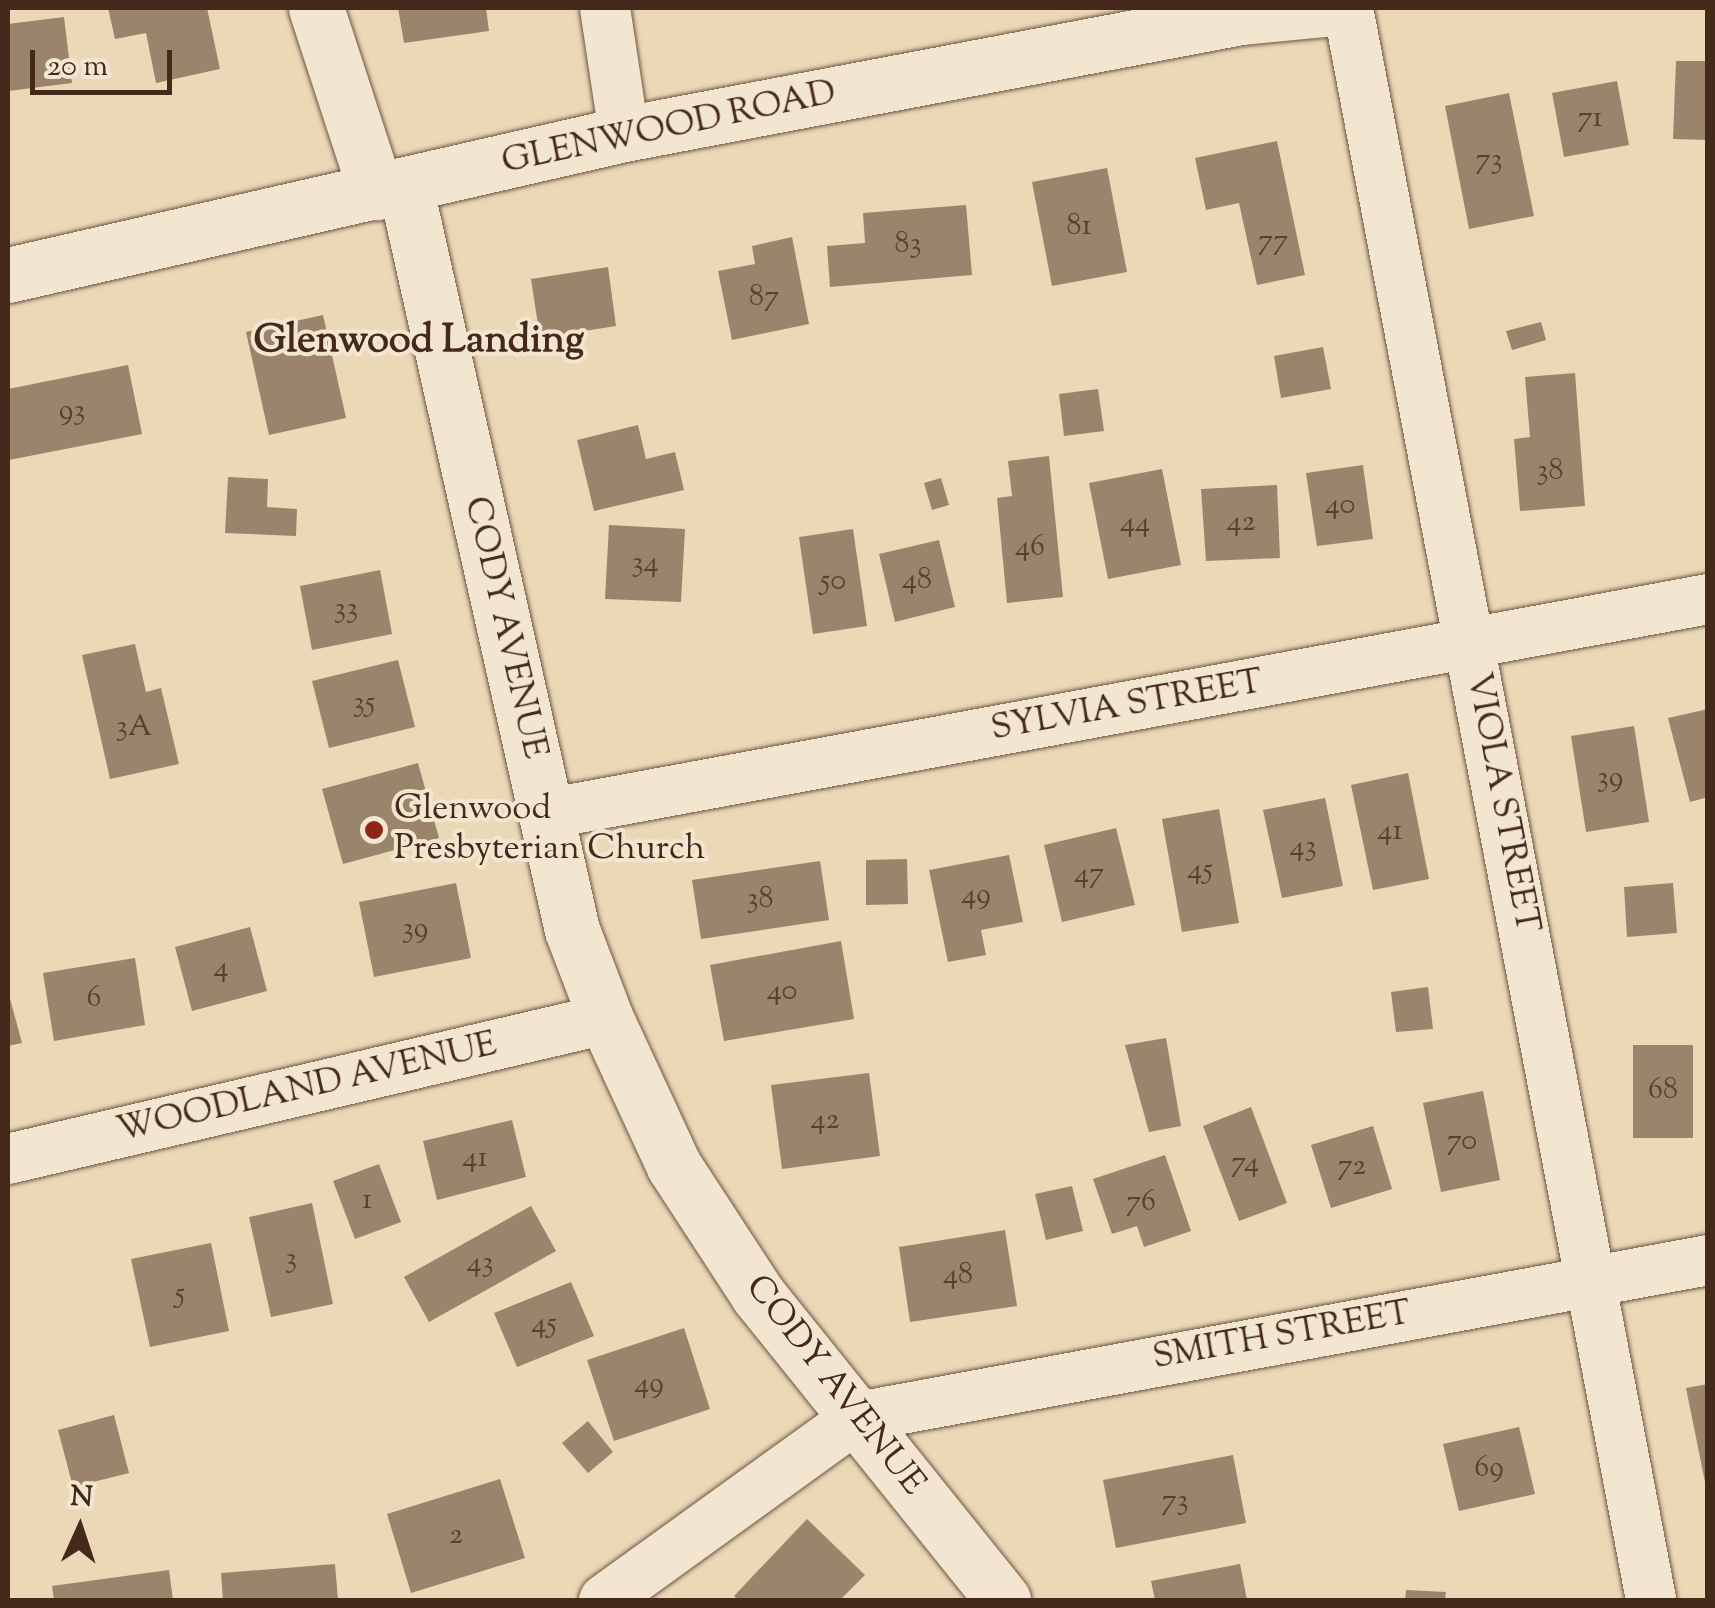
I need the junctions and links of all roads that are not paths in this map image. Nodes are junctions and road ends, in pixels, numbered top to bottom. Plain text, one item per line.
1 (316, 8) edge
2 (605, 8) edge
3 (1335, 8) edge
4 (1348, 8) edge
5 (1241, 12) edge
6 (624, 134) junction
7 (391, 189) junction
8 (8, 276) edge
9 (1708, 600) edge
10 (1471, 643) junction
11 (546, 814) junction
12 (606, 1019) junction
13 (8, 1159) edge
14 (1708, 1260) edge
15 (1591, 1281) junction
16 (858, 1417) junction
17 (1651, 1599) edge
18 (604, 1600) edge
19 (1003, 1600) edge

1 - 7 street, CODY AVENUE
2 - 6 street
3 - 5 street, GLENWOOD ROAD
4 - 10 street, VIOLA STREET
5 - 6 street, GLENWOOD ROAD
6 - 7 street, GLENWOOD ROAD
7 - 8 street, GLENWOOD ROAD
7 - 11 street, CODY AVENUE
9 - 10 street, SYLVIA STREET
10 - 11 street, SYLVIA STREET
10 - 15 street, VIOLA STREET
11 - 12 street, CODY AVENUE
12 - 13 street, WOODLAND AVENUE
12 - 16 street, CODY AVENUE
14 - 15 street, SMITH STREET
15 - 16 street, SMITH STREET
15 - 17 street, VIOLA STREET
16 - 18 street
16 - 19 street, CODY AVENUE

